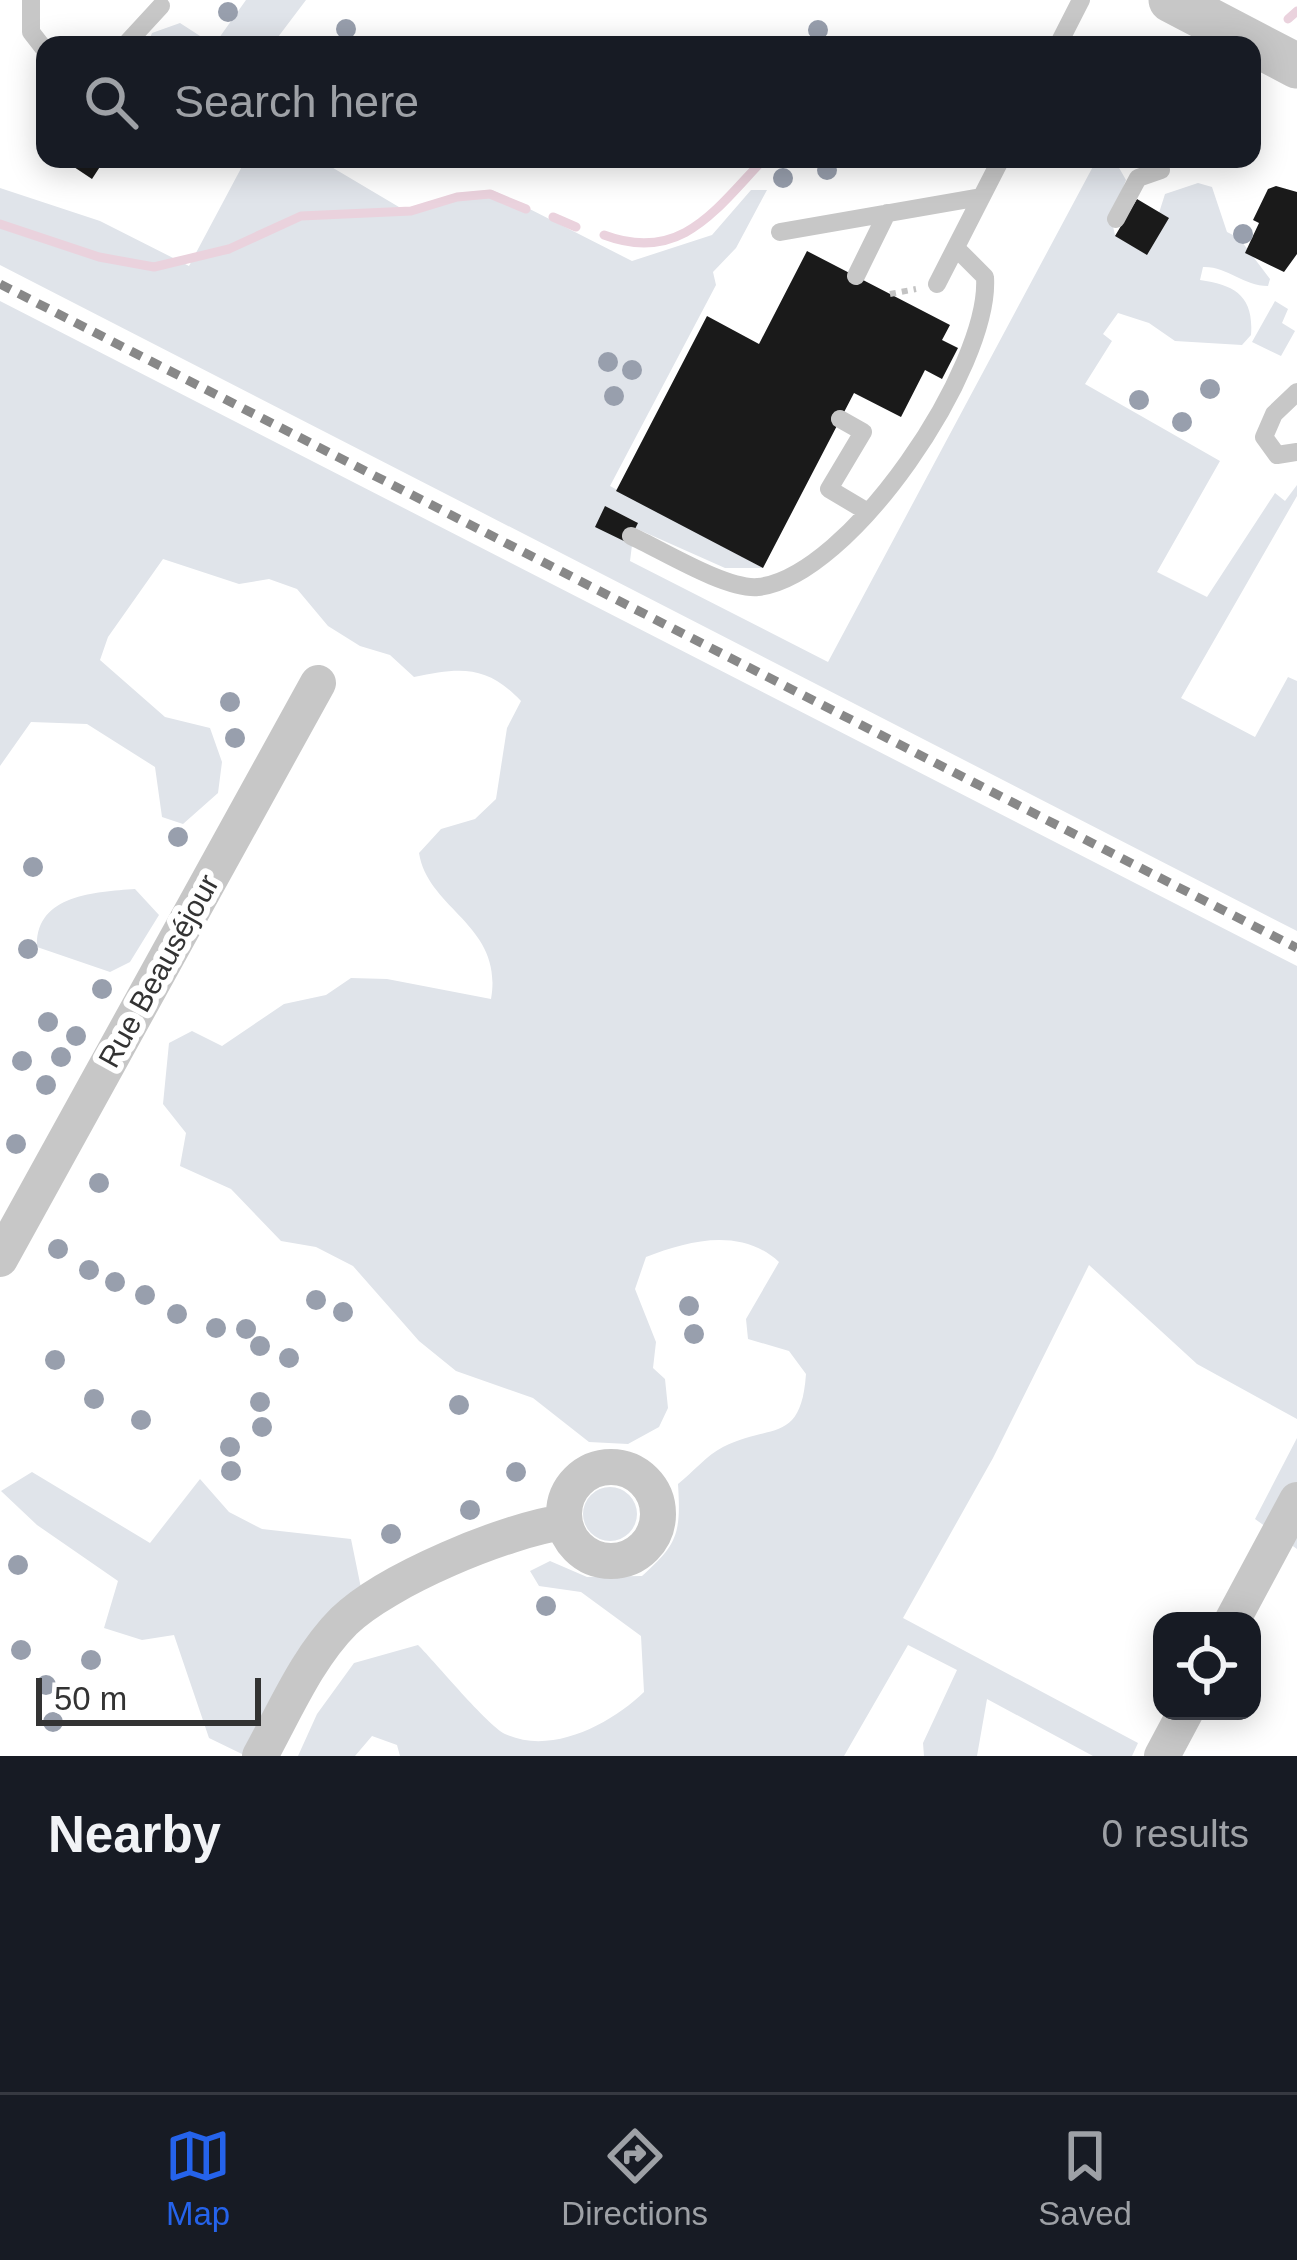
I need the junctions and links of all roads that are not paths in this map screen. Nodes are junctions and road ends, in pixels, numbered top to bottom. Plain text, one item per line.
1 (31, 0) edge
2 (1081, 0) edge
3 (1171, 0) edge
4 (158, 2) edge
5 (132, 36) edge
6 (1063, 36) edge
7 (1225, 36) edge
8 (36, 38) edge
9 (1261, 51) edge
10 (1297, 66) edge
11 (996, 168) edge
12 (1162, 169) edge
13 (981, 197) junction
14 (887, 213) junction
15 (1116, 219) dead end
16 (780, 232) dead end
17 (956, 248) junction
18 (856, 276) dead end
19 (938, 284) dead end
20 (1297, 392) edge
21 (841, 419) dead end
22 (1297, 452) edge
23 (866, 511) junction
24 (631, 536) dead end
25 (317, 683) dead end
26 (0, 1259) edge
27 (1297, 1500) edge
28 (564, 1522) dead end
29 (1237, 1612) edge
30 (1181, 1720) edge
31 (260, 1756) edge
32 (1162, 1756) edge

1 - 8 lane
2 - 6 lane
3 - 7 street
4 - 5 lane
9 - 10 street
11 - 13 lane
12 - 15 lane
13 - 14 lane
13 - 17 lane
14 - 16 lane
14 - 18 lane
17 - 19 lane
17 - 23 lane
20 - 22 lane
21 - 23 lane
23 - 24 lane
25 - 26 street, Rue Beauséjour
27 - 29 street
28 - 31 street
30 - 32 street

